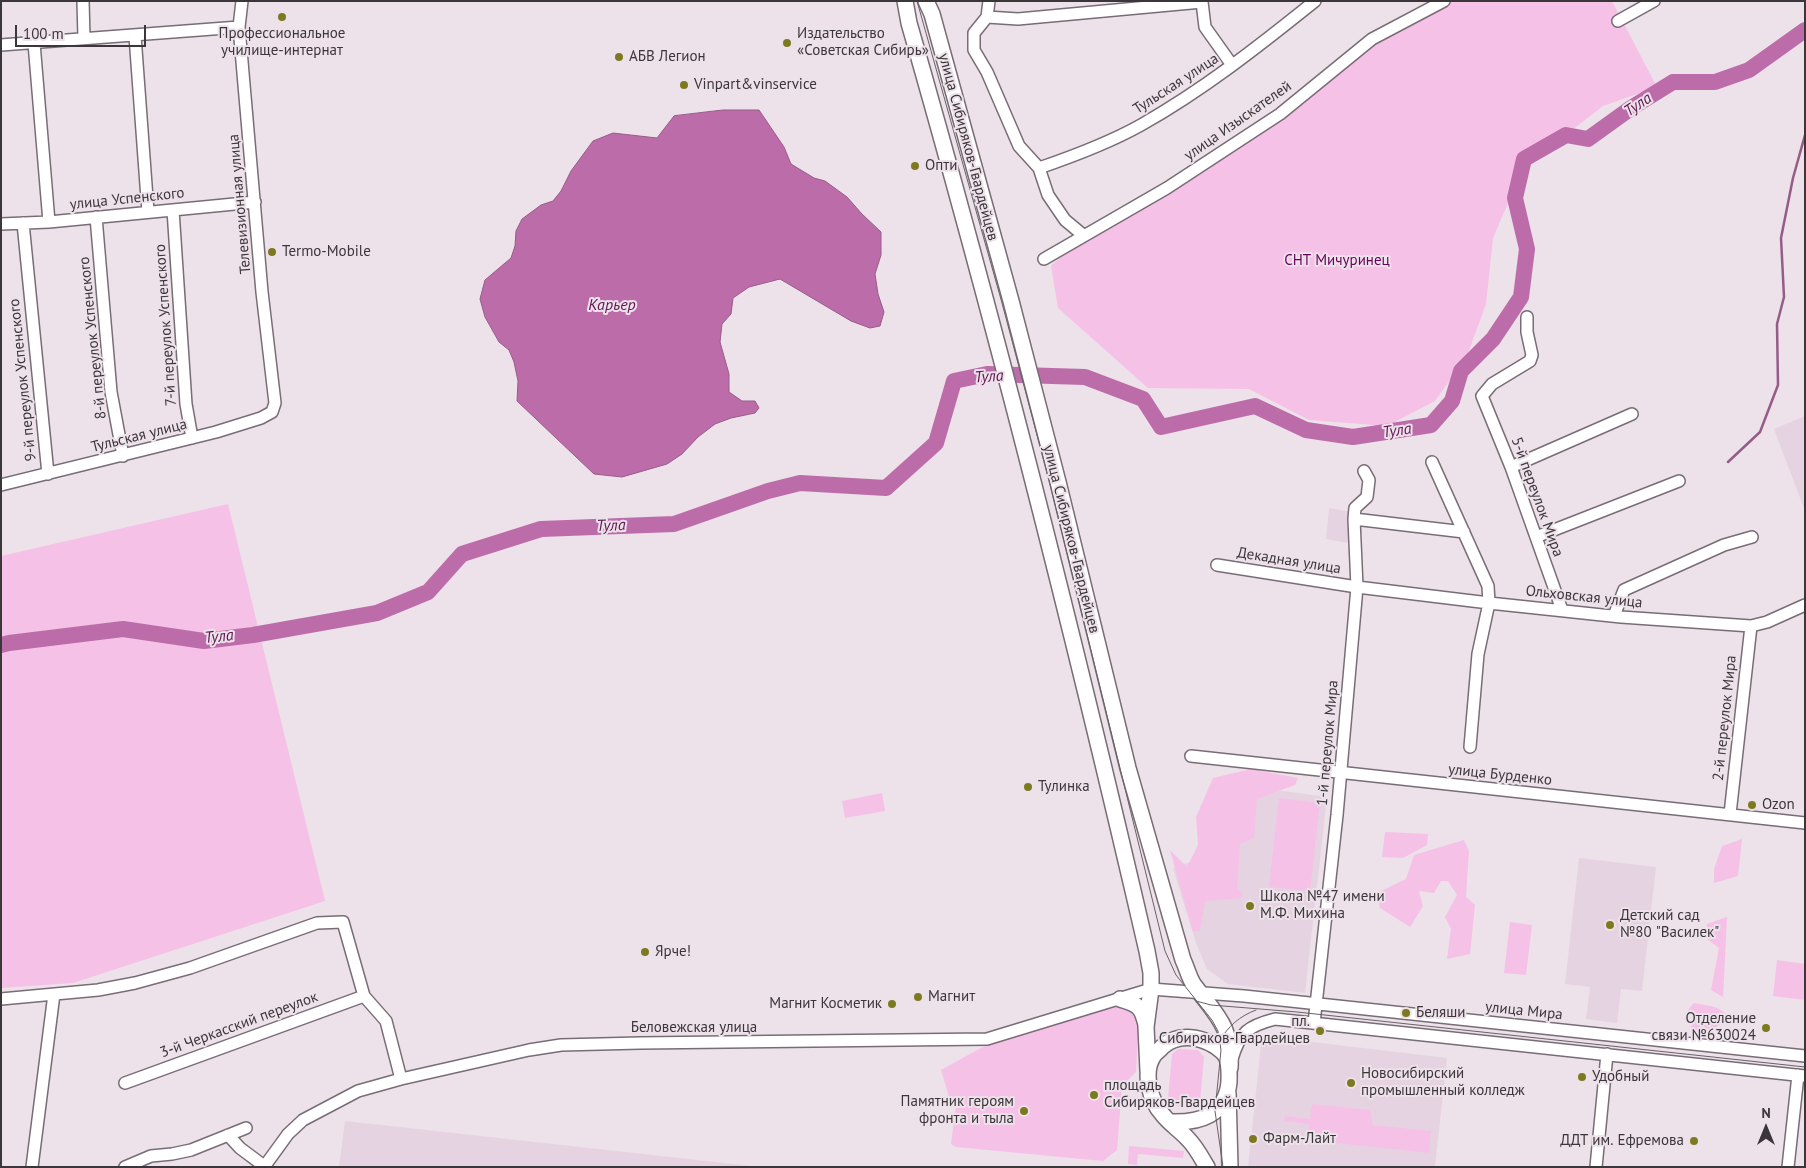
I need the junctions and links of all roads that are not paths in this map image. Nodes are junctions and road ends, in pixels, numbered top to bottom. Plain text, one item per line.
1 (83, 1) edge
2 (242, 1) edge
3 (906, 1) edge
4 (926, 1) edge
5 (988, 1) edge
6 (1314, 1) edge
7 (1444, 1) edge
8 (1654, 1) edge
9 (987, 17) junction
10 (1618, 21) dead end
11 (239, 27) junction
12 (135, 36) junction
13 (84, 38) junction
14 (34, 43) junction
15 (1, 45) edge
16 (1232, 64) junction
17 (1039, 168) junction
18 (255, 202) junction
19 (173, 210) junction
20 (148, 212) junction
21 (96, 218) junction
22 (50, 222) junction
23 (23, 223) junction
24 (1, 224) edge
25 (1083, 235) junction
26 (1044, 259) dead end
27 (1527, 317) dead end
28 (275, 403) joint
29 (1632, 414) dead end
30 (192, 438) junction
31 (123, 456) junction
32 (1432, 462) dead end
33 (1511, 467) junction
34 (1364, 471) dead end
35 (48, 474) junction
36 (1679, 481) dead end
37 (1, 485) edge
38 (1354, 519) junction
39 (1464, 532) junction
40 (1536, 537) junction
41 (1752, 537) dead end
42 (1217, 565) dead end
43 (1357, 587) junction
44 (1489, 603) junction
45 (1805, 605) edge
46 (1562, 610) junction
47 (1614, 616) junction
48 (1751, 626) junction
49 (1470, 747) dead end
50 (1191, 756) dead end
51 (1340, 773) junction
52 (1730, 814) junction
53 (1805, 823) edge
54 (1151, 989) junction
55 (1200, 992) junction
56 (54, 994) junction
57 (364, 996) junction
58 (1, 999) edge
59 (1120, 999) junction
60 (1316, 1004) junction
61 (1314, 1023) junction
62 (1146, 1027) junction
63 (1607, 1054) junction
64 (1805, 1056) edge
65 (1230, 1068) junction
66 (1148, 1071) junction
67 (1801, 1075) edge
68 (400, 1078) junction
69 (126, 1083) dead end
70 (1228, 1091) junction
71 (1171, 1122) junction
72 (246, 1128) dead end
73 (228, 1135) junction
74 (32, 1167) edge
75 (125, 1167) edge
76 (264, 1167) edge
77 (1207, 1167) edge
78 (1230, 1167) edge
79 (1596, 1167) edge
80 (1788, 1167) edge

1 - 13 street
2 - 11 street, Телевизионная улица
3 - 54 main road, улица Сибиряков-Гвардейцев
4 - 55 main road, улица Сибиряков-Гвардейцев
5 - 9 street
6 - 16 street, Тульская улица
7 - 25 street, улица Изыскателей
8 - 10 street
9 - 16 street
9 - 17 street
11 - 12 street
11 - 18 street, Телевизионная улица
12 - 13 street
12 - 20 street
13 - 14 street
14 - 15 street
14 - 22 street
16 - 17 street, Тульская улица
17 - 25 street
18 - 19 street, улица Успенского
18 - 28 street, Телевизионная улица
19 - 20 street, улица Успенского
19 - 30 street, 7-й переулок Успенского
20 - 21 street, улица Успенского
21 - 22 street, улица Успенского
21 - 31 street, 8-й переулок Успенского
22 - 23 street, улица Успенского
23 - 24 street, улица Успенского
23 - 35 street, 9-й переулок Успенского
25 - 26 street, улица Изыскателей
27 - 33 street, 5-й переулок Мира
28 - 30 street, Тульская улица
29 - 33 street
30 - 31 street, Тульская улица
31 - 35 street, Тульская улица
32 - 39 street
33 - 40 street, 5-й переулок Мира
34 - 38 street
35 - 37 street, Тульская улица
36 - 40 street
38 - 39 street
38 - 43 street, 1-й переулок Мира
39 - 44 street
40 - 46 street, 5-й переулок Мира
41 - 47 street
42 - 43 street, Декадная улица
43 - 44 street, Ольховская улица
43 - 51 street, 1-й переулок Мира
44 - 46 street, Ольховская улица
44 - 49 street
45 - 48 street, Ольховская улица
46 - 47 street, Ольховская улица
47 - 48 street, Ольховская улица
48 - 52 street, 2-й переулок Мира
50 - 51 street, улица Бурденко
51 - 52 street, улица Бурденко
51 - 60 street, 1-й переулок Мира
52 - 53 street, улица Бурденко
54 - 55 street, улица Мира
54 - 59 street, Беловежская улица
54 - 62 main road, улица Сибиряков-Гвардейцев
55 - 60 street, улица Мира
55 - 65 main road, улица Сибиряков-Гвардейцев
56 - 57 street
56 - 58 street
56 - 74 street
57 - 68 street
57 - 69 street, 3-й Черкасский переулок
59 - 62 main road
59 - 68 street, Беловежская улица
60 - 61 street, 1-й переулок Мира
60 - 64 street, улица Мира
61 - 63 street
61 - 65 street
62 - 66 main road, улица Сибиряков-Гвардейцев
63 - 67 street
63 - 79 street
65 - 66 main road
65 - 70 main road
66 - 71 main road
67 - 80 street
68 - 76 street, Беловежская улица
70 - 71 main road
70 - 78 main road
71 - 77 main road
72 - 73 street
73 - 75 street
73 - 76 street

